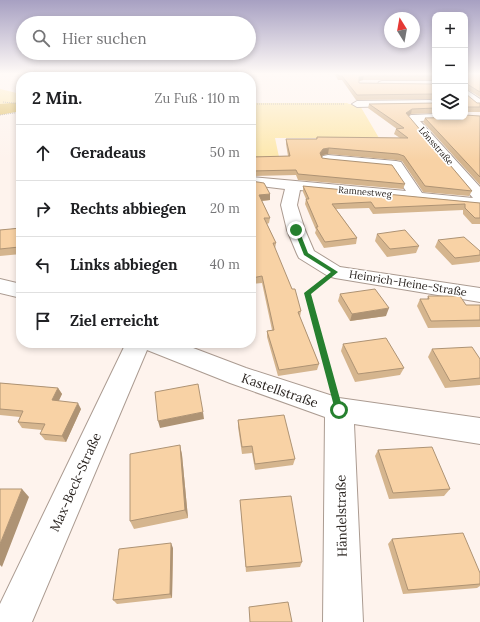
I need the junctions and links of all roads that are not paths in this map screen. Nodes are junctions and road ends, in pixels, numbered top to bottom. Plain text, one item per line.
1 (432, 103) edge
2 (468, 103) edge
3 (480, 103) edge
4 (357, 104) road end
5 (432, 117) edge
6 (328, 159) edge
7 (256, 181) edge
8 (293, 185) junction
9 (480, 196) edge
10 (416, 197) junction
11 (480, 203) edge
12 (0, 286) edge
13 (16, 291) edge
14 (480, 295) edge
15 (136, 348) edge
16 (168, 348) edge
17 (339, 410) junction
18 (480, 431) edge
19 (12, 622) edge
20 (343, 622) edge

1 - 4 street
2 - 3 street
5 - 9 street, Lönsstraße
6 - 10 street
7 - 8 street, Ramnestweg
8 - 10 street, Ramnestweg
8 - 14 street, Heinrich-Heine-Straße
10 - 11 street, Ramnestweg
12 - 13 street
15 - 19 street, Max-Beck-Straße
16 - 17 street, Kastellstraße
17 - 18 street, Kastellstraße
17 - 20 street, Händelstraße

